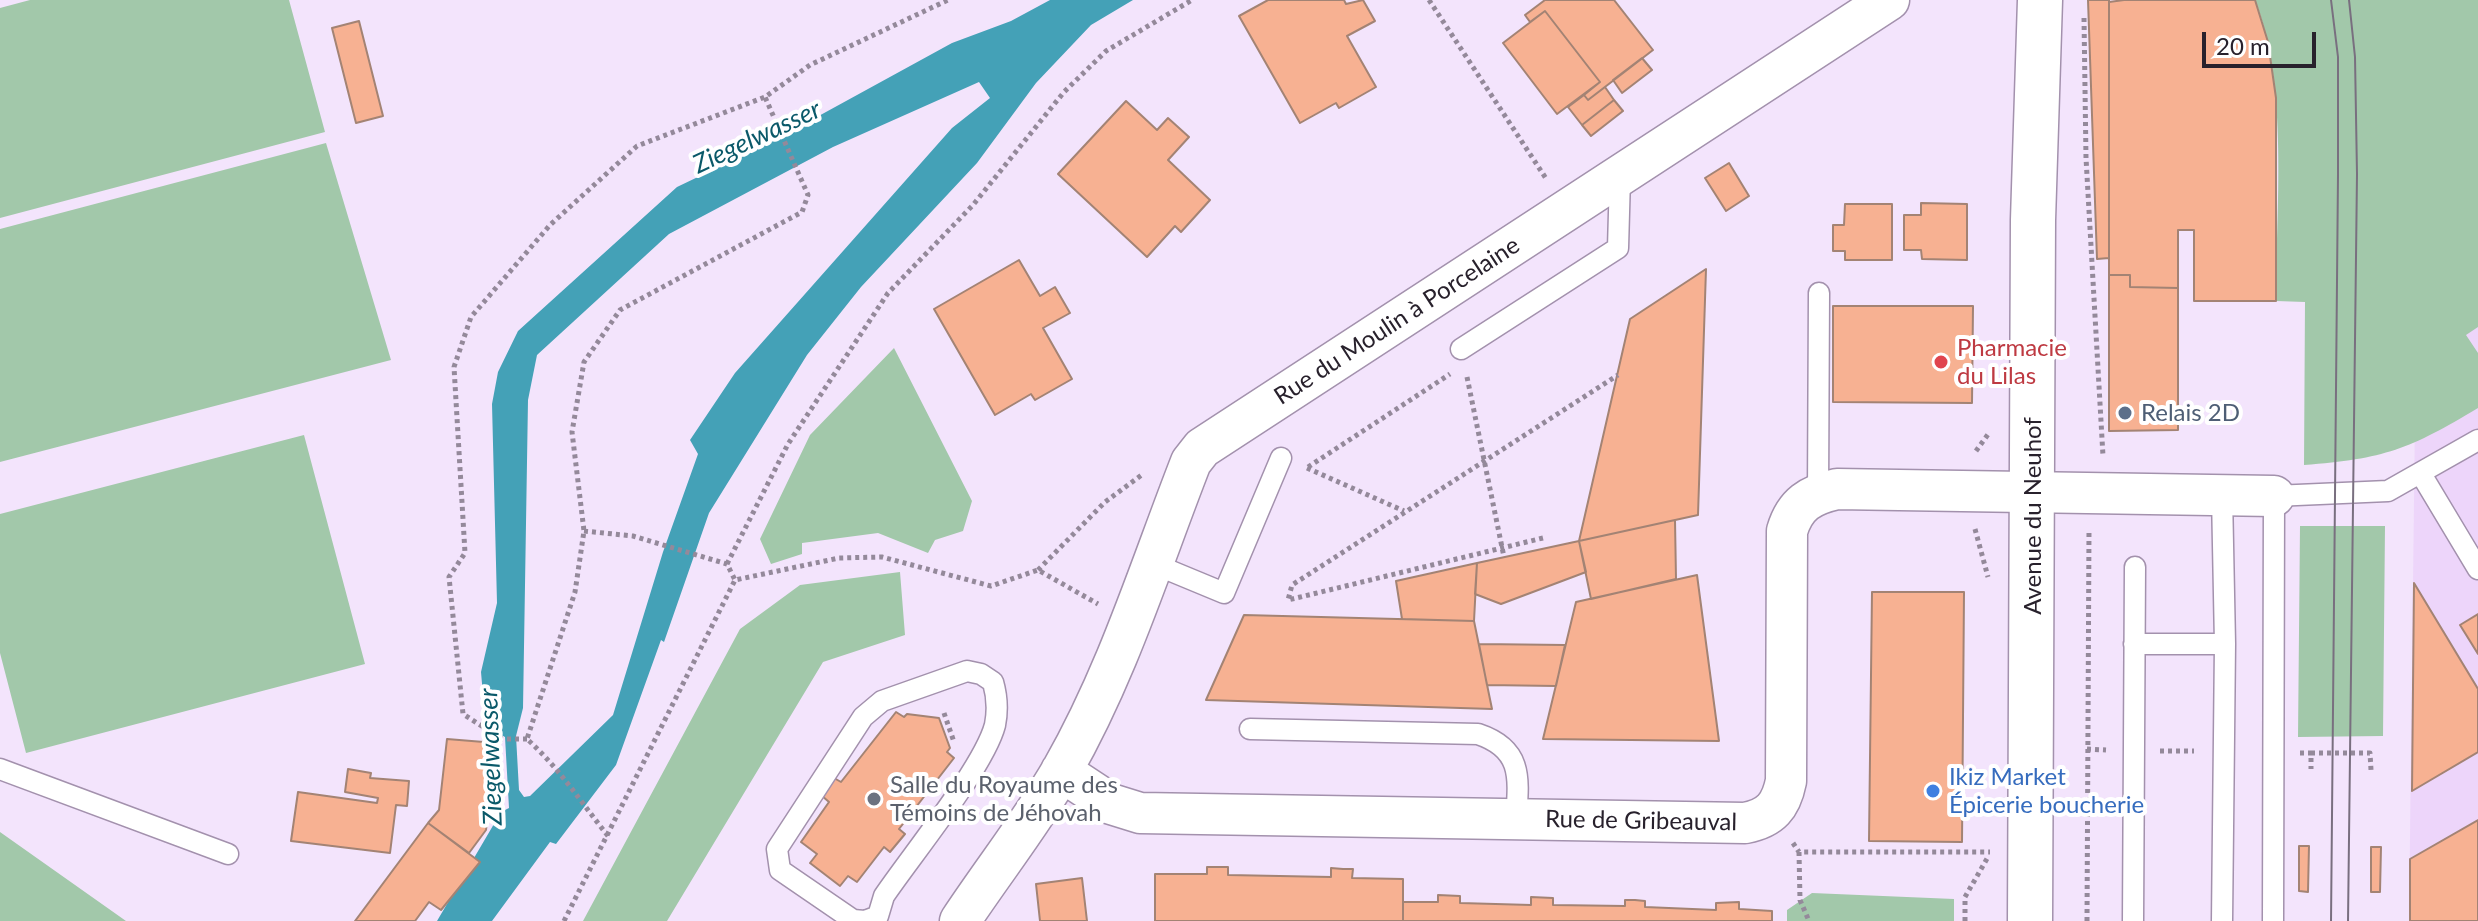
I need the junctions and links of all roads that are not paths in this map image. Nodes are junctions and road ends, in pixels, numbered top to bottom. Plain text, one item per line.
1 (1889, 0) edge
2 (2030, 0) edge
3 (2040, 0) edge
4 (2038, 63) junction
5 (1620, 177) junction
6 (1819, 293) dead end
7 (1463, 357) road end
8 (2478, 440) edge
9 (1281, 458) road end
10 (2421, 474) junction
11 (2034, 490) junction
12 (1818, 493) junction
13 (2222, 495) junction
14 (2274, 496) junction
15 (1154, 564) junction
16 (2135, 567) dead end
17 (2478, 569) edge
18 (2134, 644) junction
19 (2225, 644) junction
20 (1250, 729) dead end
21 (0, 769) edge
22 (1061, 771) junction
23 (1516, 819) junction
24 (228, 854) dead end
25 (881, 918) edge
26 (960, 921) edge
27 (2030, 921) edge
28 (2133, 921) edge
29 (2222, 921) edge
30 (2273, 921) edge

1 - 5 street, Rue du Moulin à Porcelaine
2 - 4 street, Avenue du Neuhof
3 - 4 street, Avenue du Neuhof
4 - 11 street, Avenue du Neuhof
5 - 7 lane
5 - 15 street, Rue du Moulin à Porcelaine
6 - 12 lane
8 - 10 lane
9 - 15 lane
10 - 14 lane
10 - 17 lane
11 - 12 street
11 - 13 street
11 - 27 street, Avenue du Neuhof
12 - 23 street, Rue de Gribeauval
13 - 14 street
13 - 19 lane
14 - 30 lane
15 - 22 street, Rue du Moulin à Porcelaine
16 - 18 lane
18 - 19 lane
18 - 28 lane
19 - 29 lane
20 - 23 lane
21 - 24 lane
22 - 23 street, Rue de Gribeauval
22 - 26 street, Rue du Moulin à Porcelaine
25 - 25 lane

